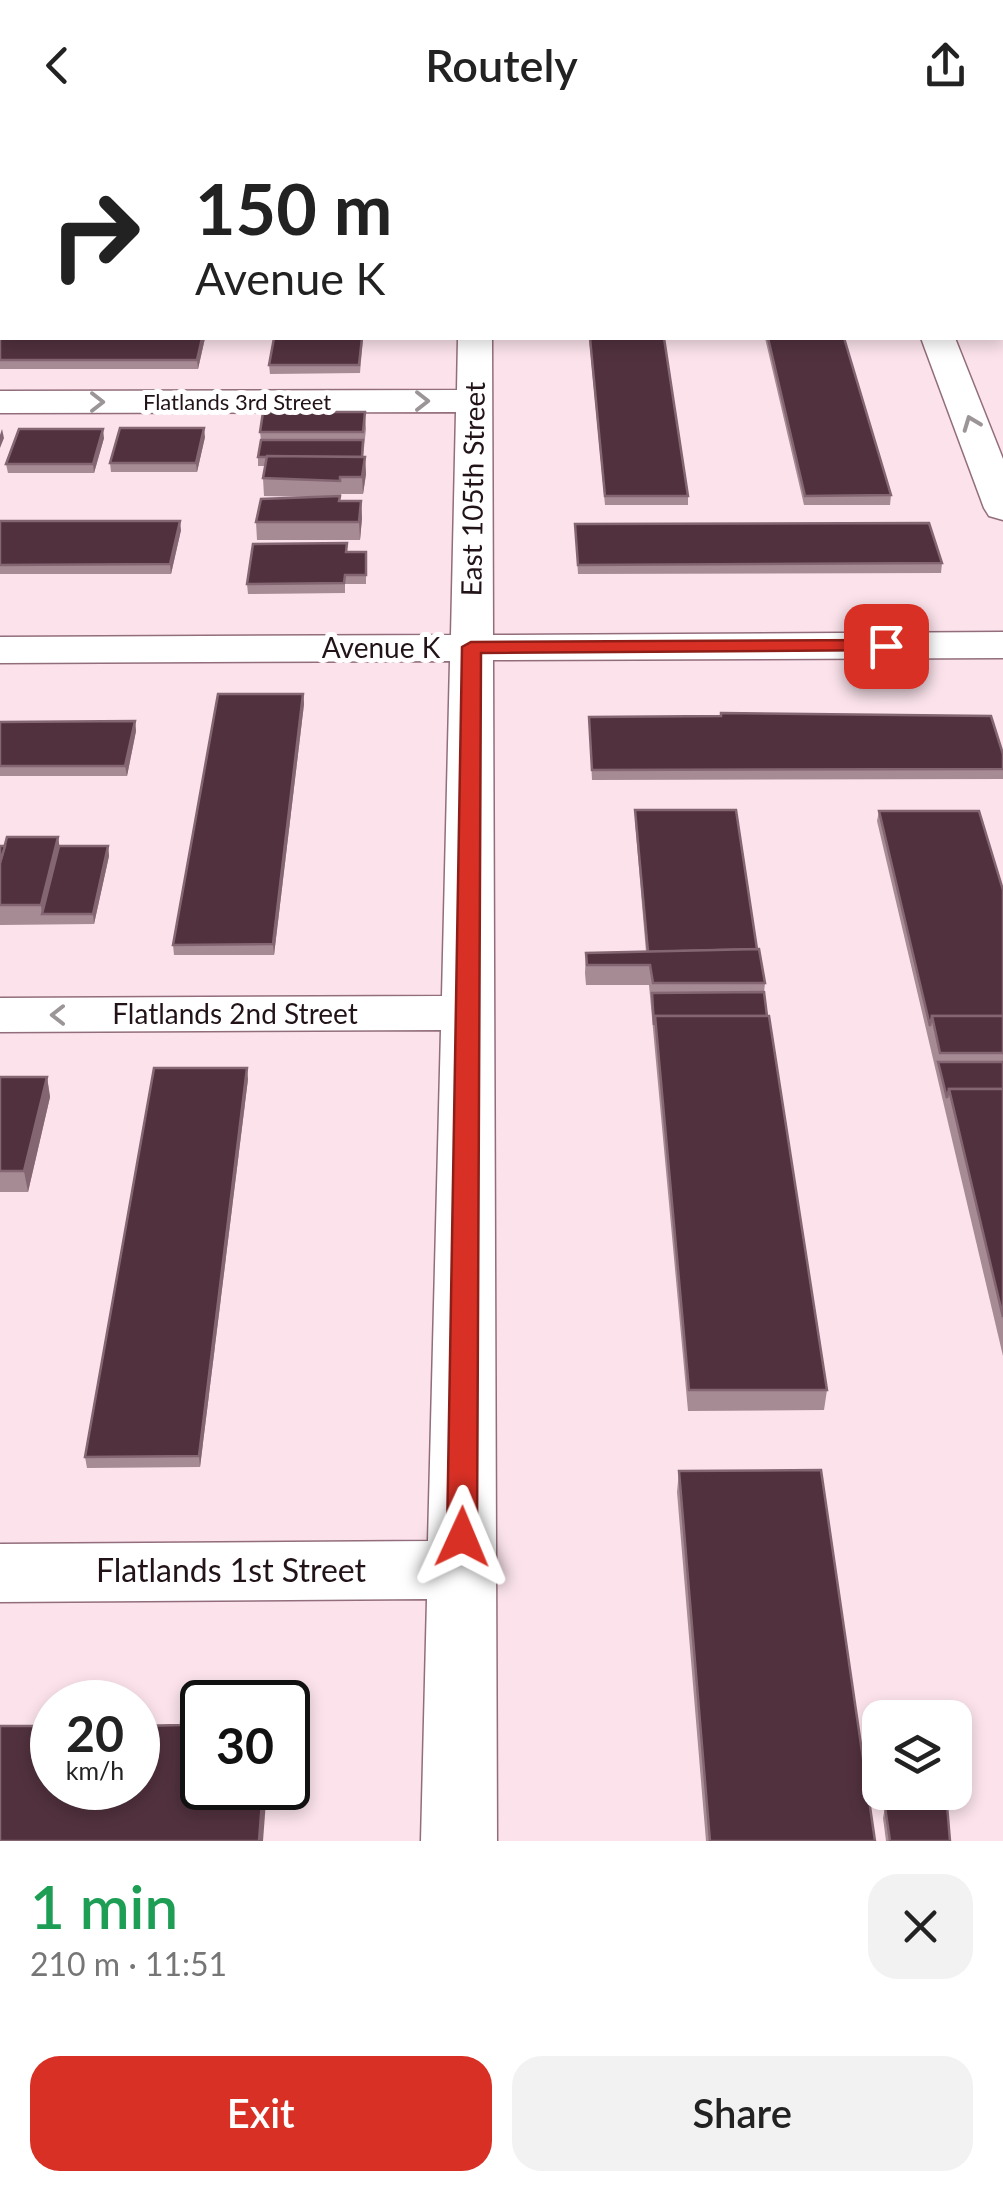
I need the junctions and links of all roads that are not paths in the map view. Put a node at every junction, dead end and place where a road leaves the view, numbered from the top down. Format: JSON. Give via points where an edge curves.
{"nodes":[{"id":1,"x":475,"y":340,"type":"edge"},
{"id":2,"x":939,"y":340,"type":"edge"},
{"id":3,"x":474,"y":401,"type":"junction"},
{"id":4,"x":0,"y":402,"type":"edge"},
{"id":5,"x":1003,"y":508,"type":"edge"},
{"id":6,"x":1003,"y":645,"type":"edge"},
{"id":7,"x":471,"y":647,"type":"junction"},
{"id":8,"x":0,"y":650,"type":"edge"},
{"id":9,"x":470,"y":1013,"type":"junction"},
{"id":10,"x":0,"y":1015,"type":"edge"},
{"id":11,"x":461,"y":1570,"type":"junction"},
{"id":12,"x":0,"y":1572,"type":"edge"},
{"id":13,"x":459,"y":1841,"type":"edge"}],
"edges":[{"from":1,"to":3,"type":"street","name":"East 105th Street"},
{"from":5,"to":2,"type":"street","one_way":true},
{"from":4,"to":3,"type":"street","name":"Flatlands 3rd Street","one_way":true},
{"from":3,"to":7,"type":"street","name":"East 105th Street"},
{"from":6,"to":7,"type":"street","name":"Avenue K"},
{"from":7,"to":8,"type":"street","name":"Avenue K"},
{"from":7,"to":9,"type":"street","name":"East 105th Street"},
{"from":9,"to":10,"type":"street","name":"Flatlands 2nd Street","one_way":true},
{"from":9,"to":11,"type":"street","name":"East 105th Street"},
{"from":11,"to":12,"type":"street","name":"Flatlands 1st Street"},
{"from":11,"to":13,"type":"street","name":"East 105th Street"}]}
